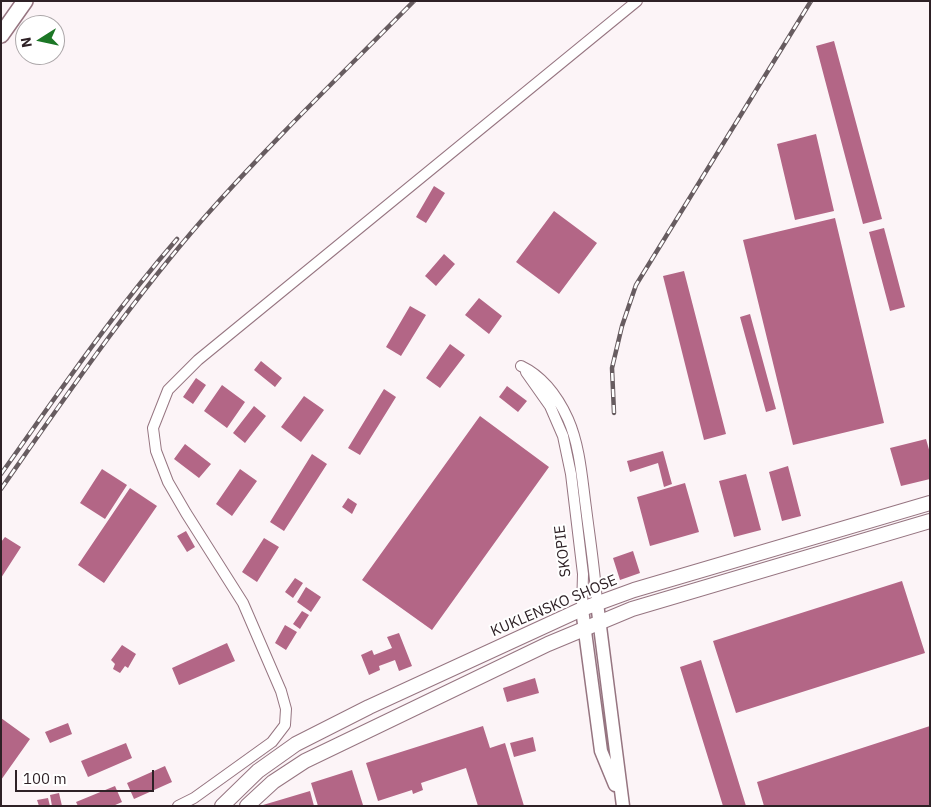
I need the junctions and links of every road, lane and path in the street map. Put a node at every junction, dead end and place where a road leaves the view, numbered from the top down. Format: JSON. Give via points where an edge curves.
{"nodes":[{"id":1,"x":25,"y":1,"type":"edge"},
{"id":2,"x":637,"y":1,"type":"edge"},
{"id":3,"x":1,"y":35,"type":"edge"},
{"id":4,"x":583,"y":487,"type":"junction"},
{"id":5,"x":572,"y":488,"type":"junction"},
{"id":6,"x":930,"y":502,"type":"edge"},
{"id":7,"x":930,"y":522,"type":"edge"},
{"id":8,"x":597,"y":603,"type":"junction"},
{"id":9,"x":582,"y":609,"type":"junction"},
{"id":10,"x":600,"y":622,"type":"junction"},
{"id":11,"x":584,"y":628,"type":"junction"},
{"id":12,"x":622,"y":803,"type":"edge"},
{"id":13,"x":178,"y":806,"type":"edge"},
{"id":14,"x":222,"y":806,"type":"edge"},
{"id":15,"x":247,"y":806,"type":"edge"}],
"edges":[{"from":1,"to":3,"type":"main road"},
{"from":2,"to":13,"type":"street","via":[[198,360],[168,390],[153,428],[156,451],[168,482],[243,603],[286,709],[285,725],[272,742]]},
{"from":4,"to":5,"type":"street"},
{"from":4,"to":5,"type":"street","name":"SKOPIE","via":[[568,418],[545,384],[521,366],[558,421]]},
{"from":4,"to":8,"type":"street"},
{"from":5,"to":9,"type":"street","name":"SKOPIE","via":[[583,574]]},
{"from":6,"to":8,"type":"main road","name":"KUKLENSKO SHOSE"},
{"from":7,"to":10,"type":"main road","via":[[632,609]]},
{"from":8,"to":9,"type":"main road","name":"KUKLENSKO SHOSE"},
{"from":8,"to":10,"type":"street","name":"SKOPIE"},
{"from":9,"to":11,"type":"street","name":"SKOPIE"},
{"from":9,"to":14,"type":"main road","name":"KUKLENSKO SHOSE","via":[[369,706],[296,744],[258,771]]},
{"from":10,"to":11,"type":"main road"},
{"from":10,"to":12,"type":"street","name":"SKOPIE"},
{"from":11,"to":12,"type":"street","name":"SKOPIE","via":[[601,751]]},
{"from":11,"to":15,"type":"main road","via":[[305,761],[273,782]]}]}
